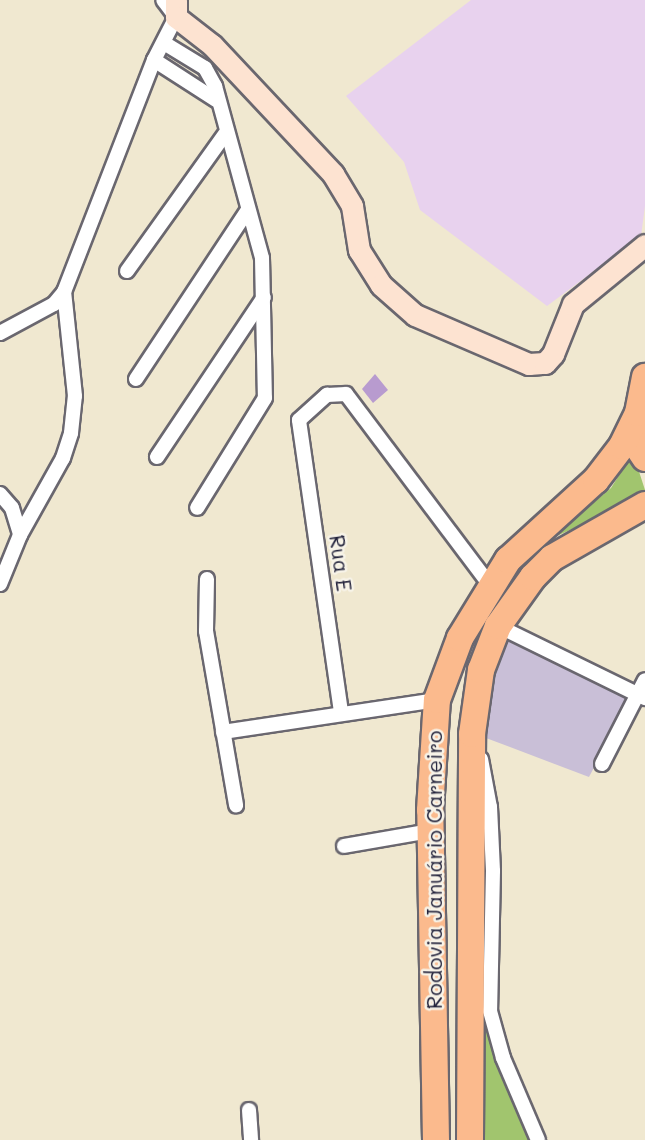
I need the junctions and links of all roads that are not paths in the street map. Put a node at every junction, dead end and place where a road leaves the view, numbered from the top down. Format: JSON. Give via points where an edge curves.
{"nodes":[{"id":1,"x":172,"y":6,"type":"edge"},
{"id":2,"x":164,"y":43,"type":"junction"},
{"id":3,"x":154,"y":60,"type":"junction"},
{"id":4,"x":216,"y":100,"type":"junction"},
{"id":5,"x":225,"y":134,"type":"junction"},
{"id":6,"x":248,"y":210,"type":"junction"},
{"id":7,"x":645,"y":245,"type":"edge"},
{"id":8,"x":127,"y":271,"type":"dead end"},
{"id":9,"x":64,"y":292,"type":"junction"},
{"id":10,"x":264,"y":297,"type":"junction"},
{"id":11,"x":0,"y":333,"type":"edge"},
{"id":12,"x":645,"y":377,"type":"edge"},
{"id":13,"x":136,"y":379,"type":"dead end"},
{"id":14,"x":638,"y":413,"type":"junction"},
{"id":15,"x":157,"y":457,"type":"dead end"},
{"id":16,"x":645,"y":458,"type":"edge"},
{"id":17,"x":0,"y":494,"type":"edge"},
{"id":18,"x":645,"y":505,"type":"edge"},
{"id":19,"x":197,"y":508,"type":"dead end"},
{"id":20,"x":20,"y":535,"type":"junction"},
{"id":21,"x":207,"y":579,"type":"dead end"},
{"id":22,"x":0,"y":584,"type":"edge"},
{"id":23,"x":490,"y":585,"type":"junction"},
{"id":24,"x":498,"y":626,"type":"junction"},
{"id":25,"x":645,"y":680,"type":"edge"},
{"id":26,"x":642,"y":696,"type":"edge"},
{"id":27,"x":437,"y":700,"type":"junction"},
{"id":28,"x":341,"y":712,"type":"junction"},
{"id":29,"x":223,"y":732,"type":"junction"},
{"id":30,"x":471,"y":734,"type":"junction"},
{"id":31,"x":602,"y":764,"type":"dead end"},
{"id":32,"x":236,"y":805,"type":"dead end"},
{"id":33,"x":430,"y":831,"type":"junction"},
{"id":34,"x":344,"y":846,"type":"dead end"},
{"id":35,"x":249,"y":1110,"type":"dead end"},
{"id":36,"x":251,"y":1140,"type":"edge"},
{"id":37,"x":436,"y":1140,"type":"edge"},
{"id":38,"x":470,"y":1140,"type":"edge"},
{"id":39,"x":538,"y":1140,"type":"edge"}],
"edges":[{"from":1,"to":2,"type":"street"},
{"from":1,"to":7,"type":"street","via":[[333,174],[352,206],[359,250],[380,285],[415,316],[529,364],[545,363],[573,304]]},
{"from":2,"to":3,"type":"street"},
{"from":2,"to":4,"type":"street","via":[[205,68],[215,86]]},
{"from":3,"to":4,"type":"street"},
{"from":3,"to":9,"type":"street"},
{"from":4,"to":5,"type":"street"},
{"from":5,"to":6,"type":"street"},
{"from":5,"to":8,"type":"street"},
{"from":6,"to":10,"type":"street","via":[[262,258]]},
{"from":6,"to":13,"type":"street"},
{"from":9,"to":11,"type":"street","via":[[54,303]]},
{"from":9,"to":20,"type":"street","via":[[75,396],[71,433],[63,458]]},
{"from":10,"to":15,"type":"street"},
{"from":10,"to":19,"type":"street","via":[[265,398]]},
{"from":12,"to":14,"type":"highway","name":"Rodovia Januário Carneiro"},
{"from":14,"to":16,"type":"highway","via":[[635,443]]},
{"from":14,"to":23,"type":"highway","name":"Rodovia Januário Carneiro","via":[[622,446],[596,480],[526,542]]},
{"from":17,"to":20,"type":"street","via":[[12,508]]},
{"from":18,"to":24,"type":"highway","name":"Rodovia Januário Carneiro","via":[[552,558]]},
{"from":20,"to":22,"type":"street"},
{"from":21,"to":29,"type":"street","via":[[206,631]]},
{"from":23,"to":27,"type":"highway","name":"Rodovia Januário Carneiro","via":[[460,638]]},
{"from":23,"to":28,"type":"street","name":"Rua E","via":[[346,394],[327,395],[299,420]]},
{"from":24,"to":26,"type":"street"},
{"from":24,"to":30,"type":"highway","name":"Rodovia Januário Carneiro","via":[[481,670]]},
{"from":25,"to":26,"type":"street"},
{"from":26,"to":31,"type":"street"},
{"from":27,"to":28,"type":"street"},
{"from":27,"to":33,"type":"highway","name":"Rodovia Januário Carneiro","via":[[430,756]]},
{"from":28,"to":29,"type":"street"},
{"from":29,"to":32,"type":"street"},
{"from":30,"to":38,"type":"highway","name":"Rodovia Januário Carneiro"},
{"from":30,"to":39,"type":"street","via":[[483,769],[492,829],[490,1011],[503,1058]]},
{"from":33,"to":34,"type":"street"},
{"from":33,"to":37,"type":"highway","name":"Rodovia Januário Carneiro"},
{"from":35,"to":36,"type":"street"}]}
